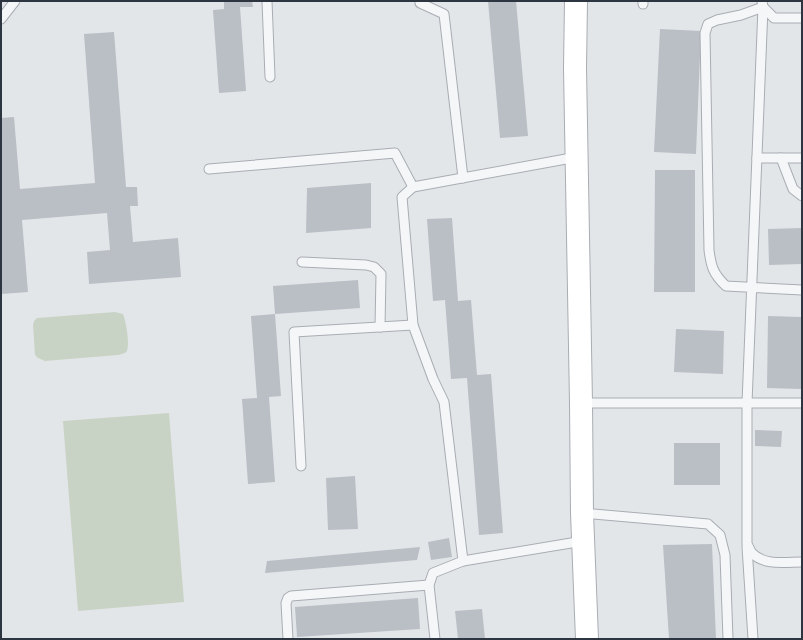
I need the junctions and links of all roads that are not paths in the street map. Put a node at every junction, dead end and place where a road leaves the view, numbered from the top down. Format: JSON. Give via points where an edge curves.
{"nodes":[{"id":1,"x":15,"y":1,"type":"edge"},
{"id":2,"x":267,"y":1,"type":"edge"},
{"id":3,"x":420,"y":1,"type":"edge"},
{"id":4,"x":576,"y":1,"type":"edge"},
{"id":5,"x":762,"y":4,"type":"edge"},
{"id":6,"x":802,"y":18,"type":"edge"},
{"id":7,"x":1,"y":19,"type":"edge"},
{"id":8,"x":270,"y":77,"type":"dead end"},
{"id":9,"x":577,"y":157,"type":"junction"},
{"id":10,"x":756,"y":158,"type":"junction"},
{"id":11,"x":781,"y":158,"type":"junction"},
{"id":12,"x":802,"y":158,"type":"edge"},
{"id":13,"x":209,"y":169,"type":"dead end"},
{"id":14,"x":464,"y":178,"type":"junction"},
{"id":15,"x":413,"y":187,"type":"junction"},
{"id":16,"x":802,"y":196,"type":"edge"},
{"id":17,"x":302,"y":262,"type":"dead end"},
{"id":18,"x":751,"y":287,"type":"junction"},
{"id":19,"x":802,"y":290,"type":"edge"},
{"id":20,"x":413,"y":325,"type":"junction"},
{"id":21,"x":380,"y":326,"type":"junction"},
{"id":22,"x":582,"y":403,"type":"junction"},
{"id":23,"x":747,"y":404,"type":"junction"},
{"id":24,"x":802,"y":404,"type":"edge"},
{"id":25,"x":301,"y":466,"type":"dead end"},
{"id":26,"x":582,"y":513,"type":"junction"},
{"id":27,"x":583,"y":541,"type":"junction"},
{"id":28,"x":747,"y":544,"type":"junction"},
{"id":29,"x":463,"y":561,"type":"junction"},
{"id":30,"x":802,"y":562,"type":"edge"},
{"id":31,"x":429,"y":585,"type":"junction"},
{"id":32,"x":288,"y":639,"type":"edge"},
{"id":33,"x":435,"y":639,"type":"edge"},
{"id":34,"x":587,"y":639,"type":"edge"},
{"id":35,"x":728,"y":639,"type":"edge"},
{"id":36,"x":753,"y":639,"type":"edge"}],
"edges":[{"from":1,"to":7,"type":"lane"},
{"from":2,"to":8,"type":"lane"},
{"from":3,"to":14,"type":"lane","via":[[444,14]]},
{"from":4,"to":9,"type":"street"},
{"from":5,"to":6,"type":"lane","via":[[774,18]]},
{"from":5,"to":10,"type":"lane"},
{"from":5,"to":18,"type":"lane","via":[[741,15],[708,24],[705,34],[711,266],[717,278],[726,286]]},
{"from":9,"to":14,"type":"lane"},
{"from":9,"to":22,"type":"street"},
{"from":10,"to":11,"type":"lane"},
{"from":10,"to":18,"type":"lane"},
{"from":11,"to":12,"type":"lane"},
{"from":11,"to":16,"type":"lane","via":[[793,189]]},
{"from":13,"to":15,"type":"lane","via":[[395,153]]},
{"from":14,"to":15,"type":"lane"},
{"from":15,"to":20,"type":"lane","via":[[402,196]]},
{"from":17,"to":21,"type":"lane","via":[[374,267],[381,274]]},
{"from":18,"to":19,"type":"lane"},
{"from":18,"to":23,"type":"lane"},
{"from":20,"to":21,"type":"lane"},
{"from":20,"to":29,"type":"lane","via":[[444,402]]},
{"from":21,"to":25,"type":"lane","via":[[294,332]]},
{"from":22,"to":23,"type":"lane"},
{"from":22,"to":26,"type":"street"},
{"from":23,"to":24,"type":"lane"},
{"from":23,"to":28,"type":"lane"},
{"from":26,"to":27,"type":"street"},
{"from":26,"to":35,"type":"lane","via":[[708,524],[720,535],[725,555]]},
{"from":27,"to":29,"type":"lane"},
{"from":27,"to":34,"type":"street"},
{"from":28,"to":30,"type":"lane","via":[[752,554],[764,561]]},
{"from":28,"to":36,"type":"lane"},
{"from":29,"to":31,"type":"lane","via":[[433,573]]},
{"from":31,"to":32,"type":"lane","via":[[292,596],[286,603]]},
{"from":31,"to":33,"type":"lane"}]}
